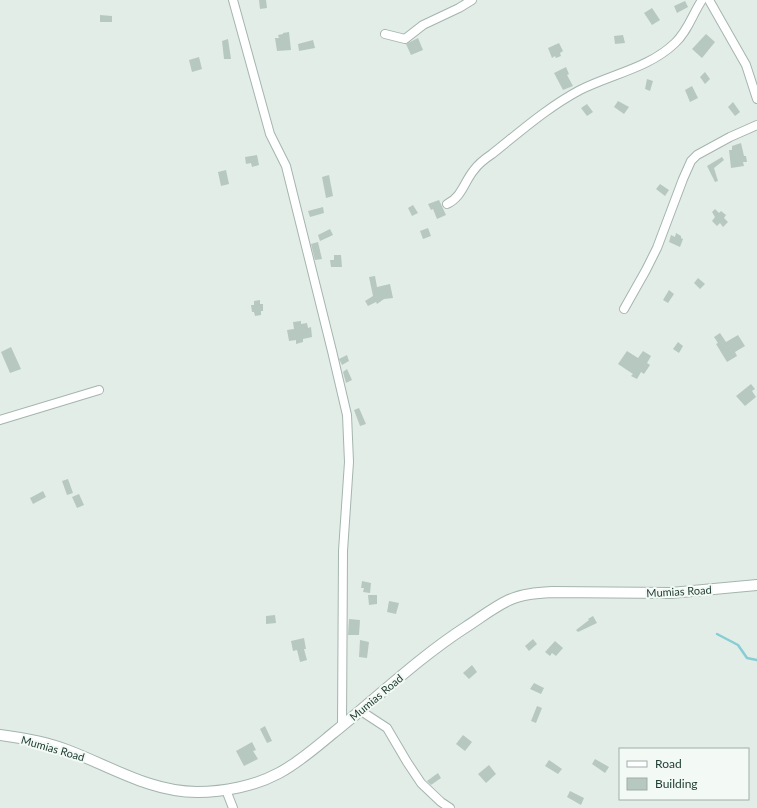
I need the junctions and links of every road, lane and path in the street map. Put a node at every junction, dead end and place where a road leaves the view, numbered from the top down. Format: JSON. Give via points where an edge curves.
{"nodes":[{"id":1,"x":233,"y":0,"type":"edge"},
{"id":2,"x":472,"y":0,"type":"edge"},
{"id":3,"x":702,"y":0,"type":"edge"},
{"id":4,"x":709,"y":0,"type":"edge"},
{"id":5,"x":386,"y":34,"type":"dead end"},
{"id":6,"x":749,"y":71,"type":"junction"},
{"id":7,"x":757,"y":75,"type":"edge"},
{"id":8,"x":757,"y":99,"type":"edge"},
{"id":9,"x":757,"y":125,"type":"edge"},
{"id":10,"x":447,"y":204,"type":"dead end"},
{"id":11,"x":624,"y":309,"type":"dead end"},
{"id":12,"x":99,"y":390,"type":"dead end"},
{"id":13,"x":0,"y":420,"type":"edge"},
{"id":14,"x":757,"y":585,"type":"edge"},
{"id":15,"x":361,"y":711,"type":"junction"},
{"id":16,"x":342,"y":726,"type":"junction"},
{"id":17,"x":0,"y":735,"type":"edge"},
{"id":18,"x":226,"y":790,"type":"junction"},
{"id":19,"x":233,"y":808,"type":"edge"},
{"id":20,"x":450,"y":808,"type":"edge"}],
"edges":[{"from":1,"to":16,"type":"street","via":[[270,134],[286,166],[347,415],[349,462],[342,551]]},
{"from":2,"to":5,"type":"street","via":[[423,25],[405,39]]},
{"from":3,"to":10,"type":"street","via":[[685,33],[669,49],[635,68],[579,91],[542,114],[481,162],[458,197]]},
{"from":4,"to":6,"type":"street"},
{"from":6,"to":7,"type":"street"},
{"from":6,"to":8,"type":"street"},
{"from":9,"to":11,"type":"street","via":[[730,137],[691,161],[657,248]]},
{"from":12,"to":13,"type":"street"},
{"from":14,"to":15,"type":"street","name":"Mumias Road","via":[[670,593],[552,592],[521,596],[496,607],[445,641]]},
{"from":15,"to":16,"type":"street","name":"Mumias Road"},
{"from":15,"to":20,"type":"street","via":[[387,728],[421,783]]},
{"from":16,"to":18,"type":"street","name":"Mumias Road","via":[[278,774]]},
{"from":17,"to":18,"type":"street","name":"Mumias Road","via":[[66,749],[158,787],[196,792]]},
{"from":18,"to":19,"type":"street"}]}
